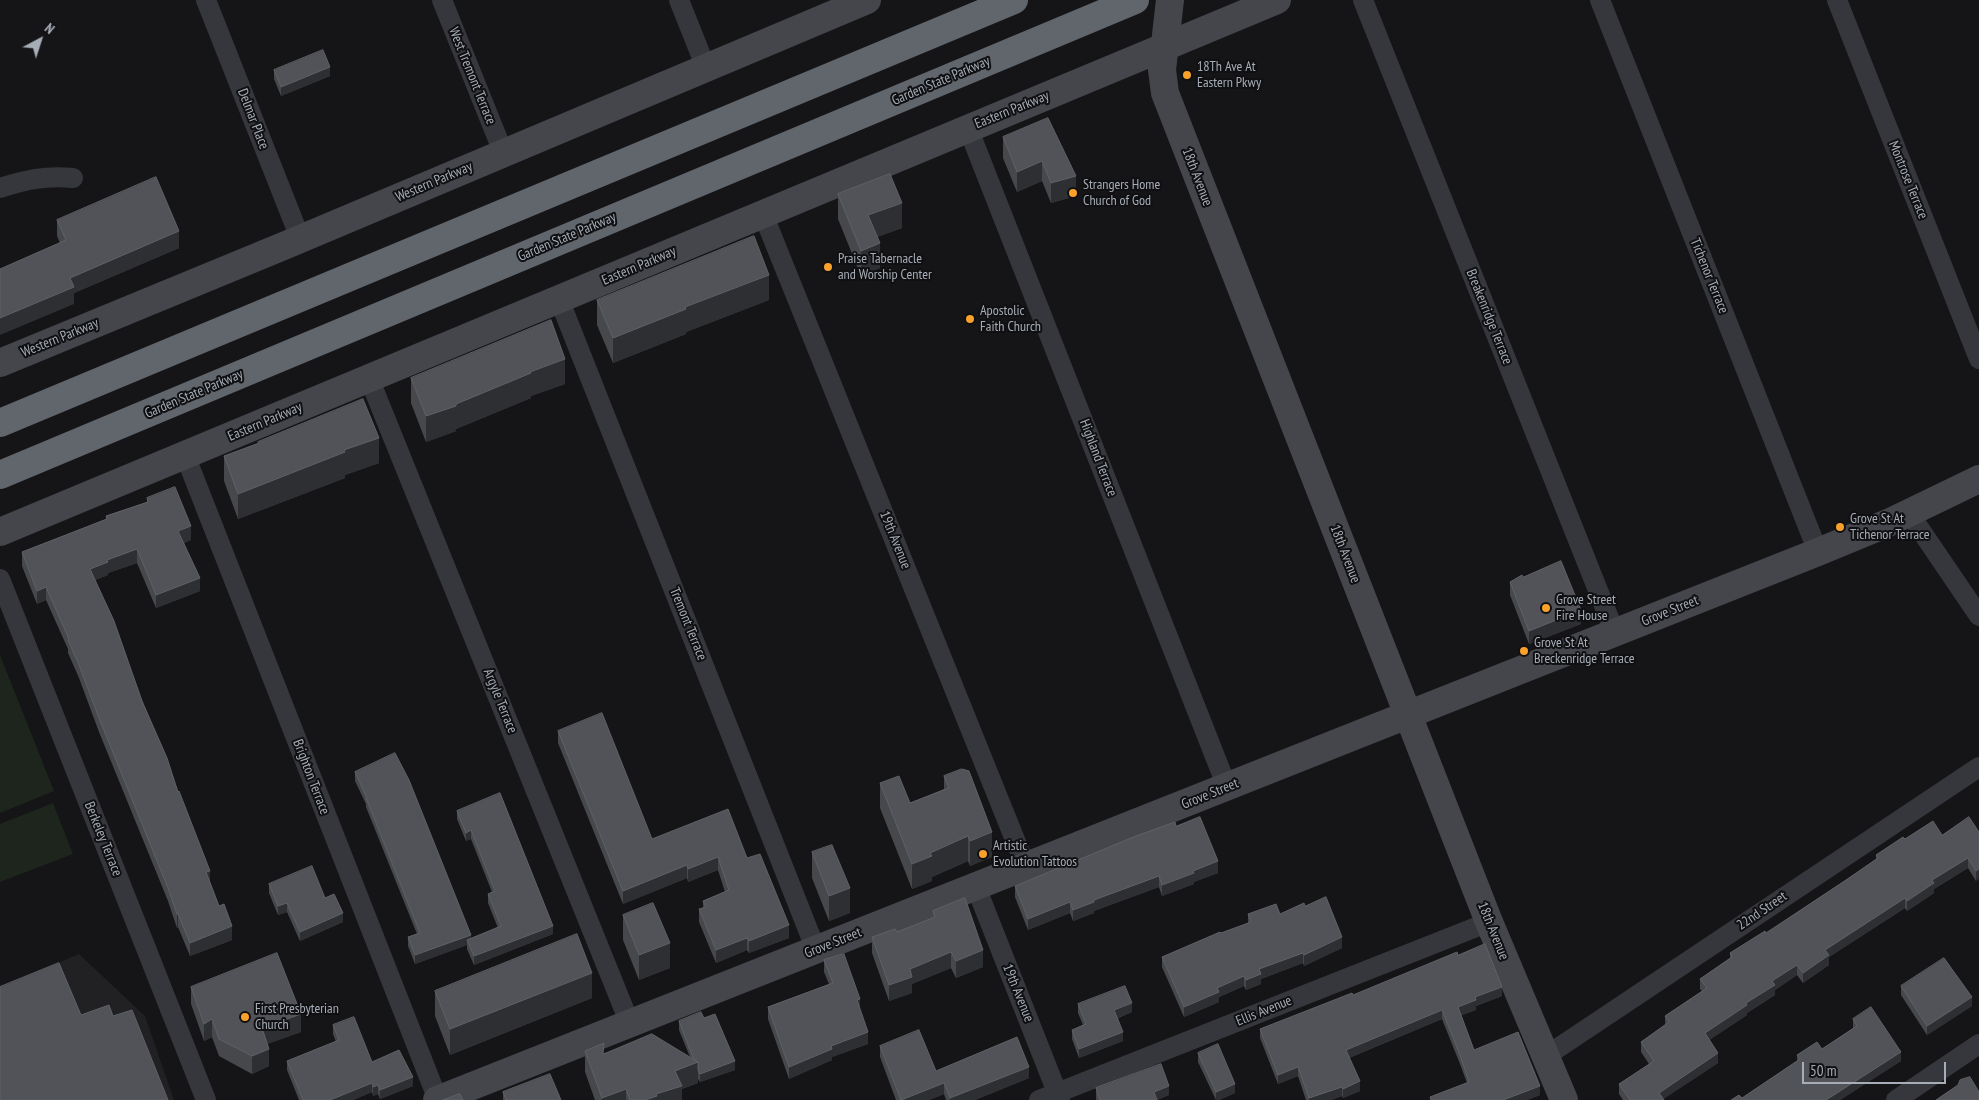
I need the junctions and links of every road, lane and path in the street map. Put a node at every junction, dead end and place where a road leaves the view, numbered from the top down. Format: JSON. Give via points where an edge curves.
{"nodes":[{"id":1,"x":206,"y":0,"type":"edge"},
{"id":2,"x":442,"y":0,"type":"edge"},
{"id":3,"x":679,"y":0,"type":"edge"},
{"id":4,"x":867,"y":0,"type":"edge"},
{"id":5,"x":1014,"y":0,"type":"edge"},
{"id":6,"x":1135,"y":0,"type":"edge"},
{"id":7,"x":1277,"y":0,"type":"edge"},
{"id":8,"x":1363,"y":0,"type":"edge"},
{"id":9,"x":1600,"y":0,"type":"edge"},
{"id":10,"x":1837,"y":0,"type":"edge"},
{"id":11,"x":1167,"y":24,"type":"edge"},
{"id":12,"x":706,"y":68,"type":"junction"},
{"id":13,"x":968,"y":128,"type":"junction"},
{"id":14,"x":503,"y":152,"type":"junction"},
{"id":15,"x":73,"y":178,"type":"dead end"},
{"id":16,"x":0,"y":188,"type":"edge"},
{"id":17,"x":763,"y":214,"type":"junction"},
{"id":18,"x":300,"y":238,"type":"junction"},
{"id":19,"x":559,"y":299,"type":"junction"},
{"id":20,"x":1979,"y":359,"type":"edge"},
{"id":21,"x":0,"y":362,"type":"edge"},
{"id":22,"x":369,"y":378,"type":"junction"},
{"id":23,"x":2,"y":423,"type":"edge"},
{"id":24,"x":124,"y":424,"type":"junction"},
{"id":25,"x":185,"y":455,"type":"junction"},
{"id":26,"x":0,"y":475,"type":"edge"},
{"id":27,"x":1979,"y":479,"type":"edge"},
{"id":28,"x":0,"y":486,"type":"edge"},
{"id":29,"x":1909,"y":513,"type":"junction"},
{"id":30,"x":0,"y":532,"type":"edge"},
{"id":31,"x":1818,"y":552,"type":"junction"},
{"id":32,"x":0,"y":579,"type":"edge"},
{"id":33,"x":1979,"y":616,"type":"edge"},
{"id":34,"x":1615,"y":633,"type":"junction"},
{"id":35,"x":1408,"y":715,"type":"junction"},
{"id":36,"x":1979,"y":767,"type":"edge"},
{"id":37,"x":1227,"y":787,"type":"junction"},
{"id":38,"x":1026,"y":867,"type":"junction"},
{"id":39,"x":976,"y":887,"type":"junction"},
{"id":40,"x":1489,"y":922,"type":"junction"},
{"id":41,"x":816,"y":950,"type":"junction"},
{"id":42,"x":630,"y":1024,"type":"junction"},
{"id":43,"x":1979,"y":1044,"type":"edge"},
{"id":44,"x":1546,"y":1056,"type":"junction"},
{"id":45,"x":1052,"y":1098,"type":"edge"},
{"id":46,"x":206,"y":1100,"type":"edge"},
{"id":47,"x":438,"y":1100,"type":"edge"},
{"id":48,"x":1564,"y":1100,"type":"edge"},
{"id":49,"x":1896,"y":1100,"type":"edge"}],
"edges":[{"from":1,"to":18,"type":"street","name":"Delmar Place"},
{"from":2,"to":14,"type":"street","name":"West Tremont Terrace"},
{"from":3,"to":12,"type":"street"},
{"from":4,"to":12,"type":"main road","name":"Western Parkway"},
{"from":5,"to":23,"type":"highway"},
{"from":6,"to":24,"type":"highway","name":"Garden State Parkway"},
{"from":7,"to":11,"type":"main road","name":"Eastern Parkway"},
{"from":8,"to":34,"type":"street","name":"Breakenridge Terrace"},
{"from":9,"to":31,"type":"street","name":"Tichenor Terrace"},
{"from":10,"to":20,"type":"street","name":"Montrose Terrace"},
{"from":11,"to":13,"type":"main road","name":"Eastern Parkway"},
{"from":11,"to":35,"type":"main road","name":"18th Avenue","via":[[1162,78],[1165,93]]},
{"from":12,"to":14,"type":"main road","name":"Western Parkway"},
{"from":13,"to":17,"type":"main road","name":"Eastern Parkway"},
{"from":13,"to":37,"type":"street","name":"Highland Terrace"},
{"from":14,"to":18,"type":"main road","name":"Western Parkway"},
{"from":15,"to":16,"type":"street","via":[[39,177]]},
{"from":17,"to":19,"type":"main road","name":"Eastern Parkway"},
{"from":17,"to":38,"type":"street","name":"19th Avenue"},
{"from":18,"to":21,"type":"main road","name":"Western Parkway"},
{"from":19,"to":22,"type":"main road","name":"Eastern Parkway"},
{"from":19,"to":41,"type":"street","name":"Tremont Terrace"},
{"from":22,"to":25,"type":"main road","name":"Eastern Parkway"},
{"from":22,"to":42,"type":"street","name":"Argyle Terrace"},
{"from":24,"to":26,"type":"highway","name":"Garden State Parkway"},
{"from":24,"to":28,"type":"highway"},
{"from":25,"to":30,"type":"main road","name":"Eastern Parkway"},
{"from":25,"to":47,"type":"street","name":"Brighton Terrace"},
{"from":27,"to":29,"type":"main road","name":"Grove Street"},
{"from":29,"to":31,"type":"main road","name":"Grove Street"},
{"from":29,"to":33,"type":"street"},
{"from":31,"to":34,"type":"main road","name":"Grove Street"},
{"from":32,"to":46,"type":"street","name":"Berkeley Terrace"},
{"from":34,"to":35,"type":"main road","name":"Grove Street"},
{"from":35,"to":37,"type":"main road","name":"Grove Street"},
{"from":35,"to":40,"type":"main road","name":"18th Avenue"},
{"from":36,"to":44,"type":"street","name":"22nd Street"},
{"from":37,"to":38,"type":"main road","name":"Grove Street"},
{"from":38,"to":39,"type":"main road","name":"Grove Street"},
{"from":39,"to":41,"type":"main road","name":"Grove Street"},
{"from":39,"to":45,"type":"street","name":"19th Avenue"},
{"from":40,"to":44,"type":"main road","name":"18th Avenue"},
{"from":40,"to":45,"type":"street","name":"Ellis Avenue"},
{"from":41,"to":42,"type":"main road","name":"Grove Street"},
{"from":42,"to":47,"type":"main road","name":"Grove Street"},
{"from":43,"to":49,"type":"street"},
{"from":44,"to":48,"type":"main road","name":"18th Avenue"}]}
